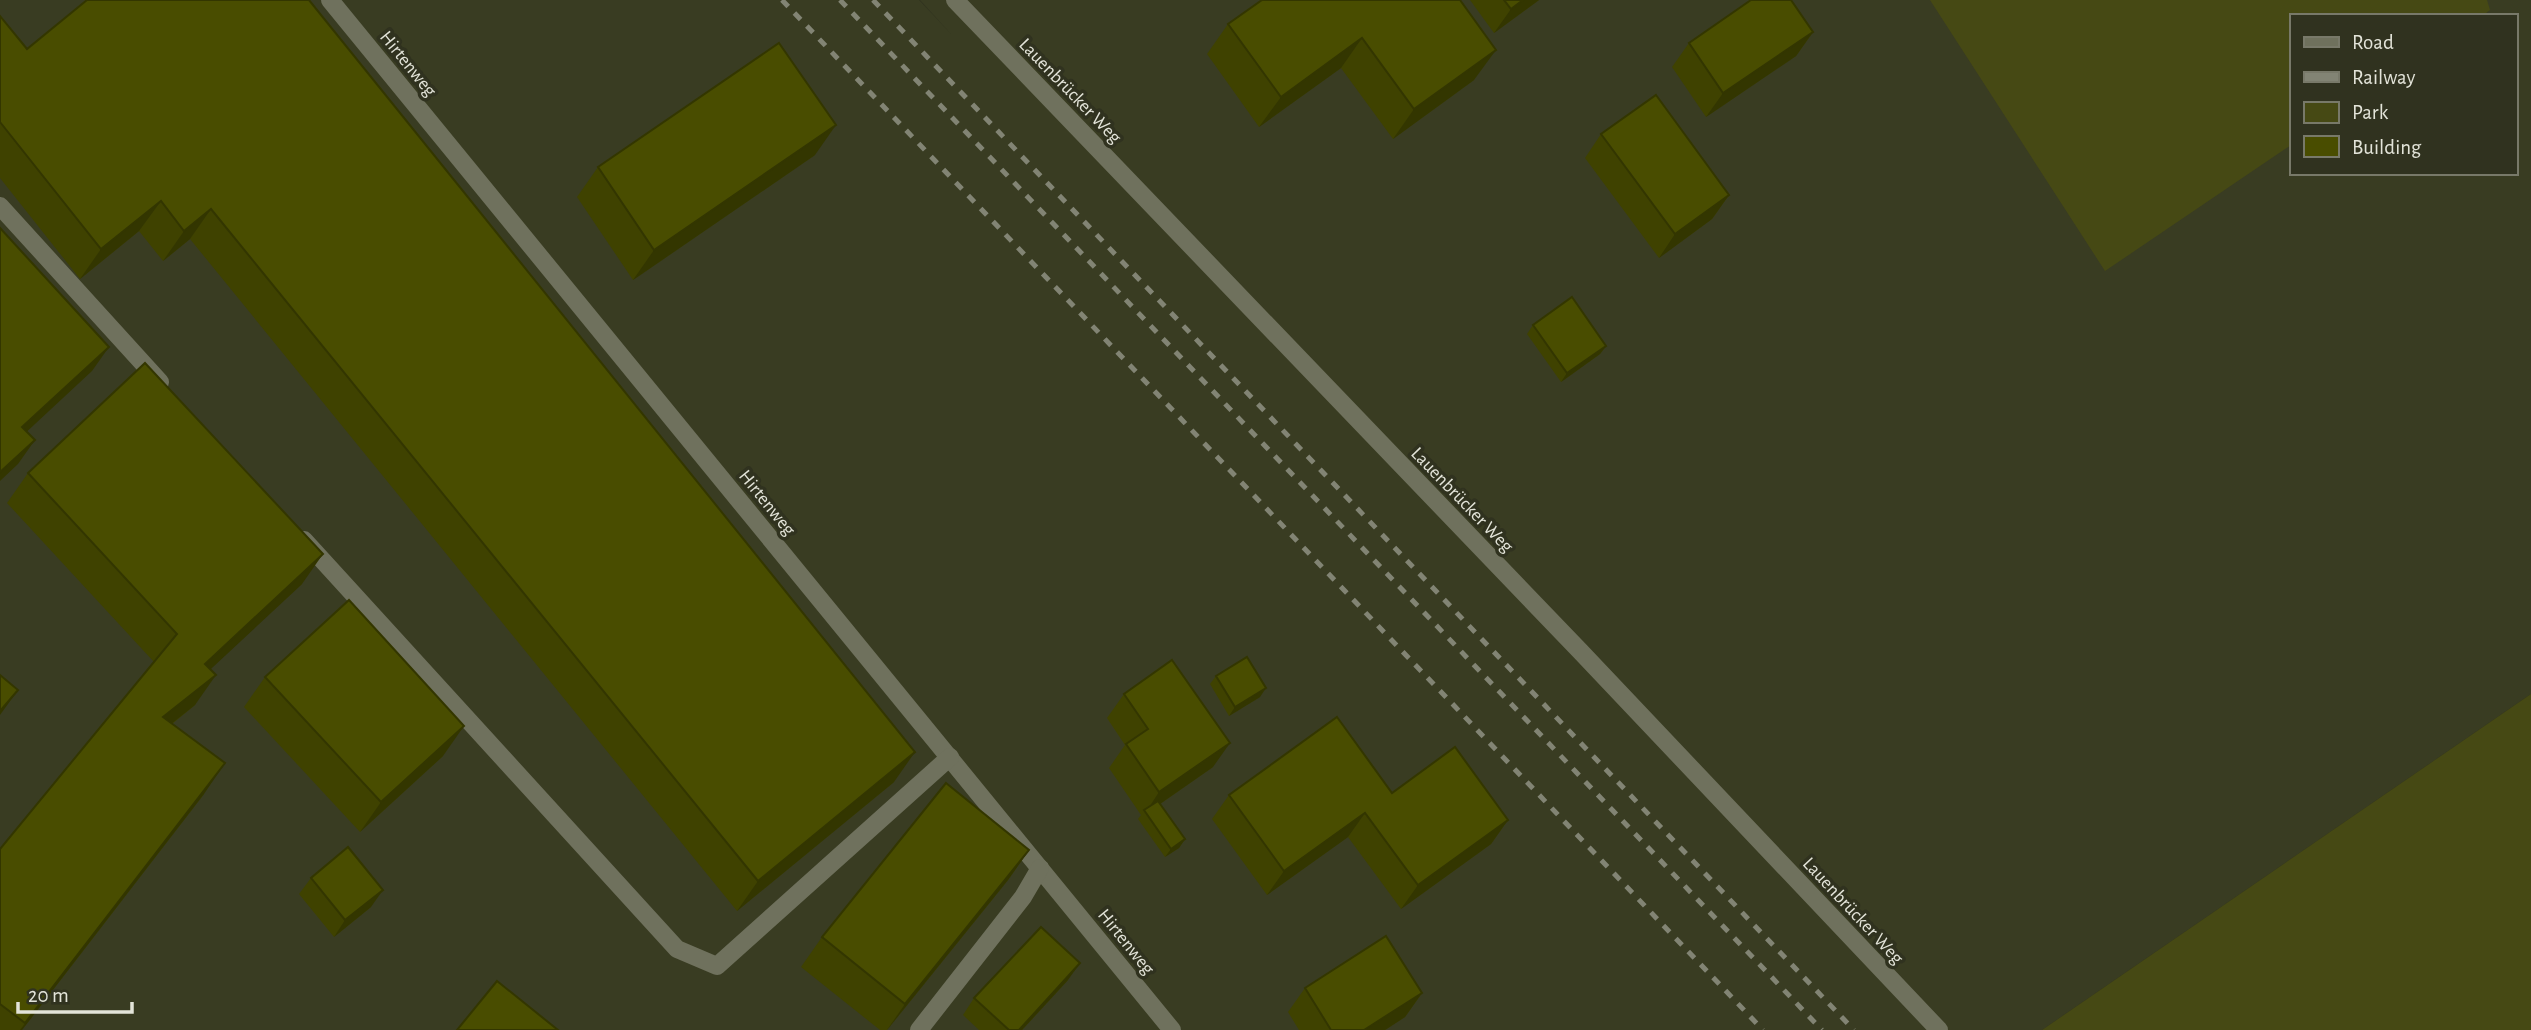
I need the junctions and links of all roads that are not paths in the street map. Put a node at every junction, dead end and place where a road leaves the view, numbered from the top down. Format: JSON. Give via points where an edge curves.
{"nodes":[{"id":1,"x":330,"y":0,"type":"edge"},
{"id":2,"x":955,"y":0,"type":"edge"},
{"id":3,"x":0,"y":205,"type":"edge"},
{"id":4,"x":169,"y":391,"type":"edge"},
{"id":5,"x":291,"y":525,"type":"edge"},
{"id":6,"x":950,"y":757,"type":"junction"},
{"id":7,"x":1040,"y":868,"type":"junction"},
{"id":8,"x":919,"y":1030,"type":"edge"},
{"id":9,"x":1172,"y":1030,"type":"edge"},
{"id":10,"x":1939,"y":1030,"type":"edge"}],
"edges":[{"from":1,"to":6,"type":"street","name":"Hirtenweg"},
{"from":2,"to":10,"type":"street","name":"Lauenbrücker Weg"},
{"from":3,"to":4,"type":"street"},
{"from":5,"to":6,"type":"street","via":[[677,949],[717,966]]},
{"from":6,"to":7,"type":"street","name":"Hirtenweg"},
{"from":7,"to":8,"type":"street","via":[[1023,897]]},
{"from":7,"to":9,"type":"street","name":"Hirtenweg"}]}
